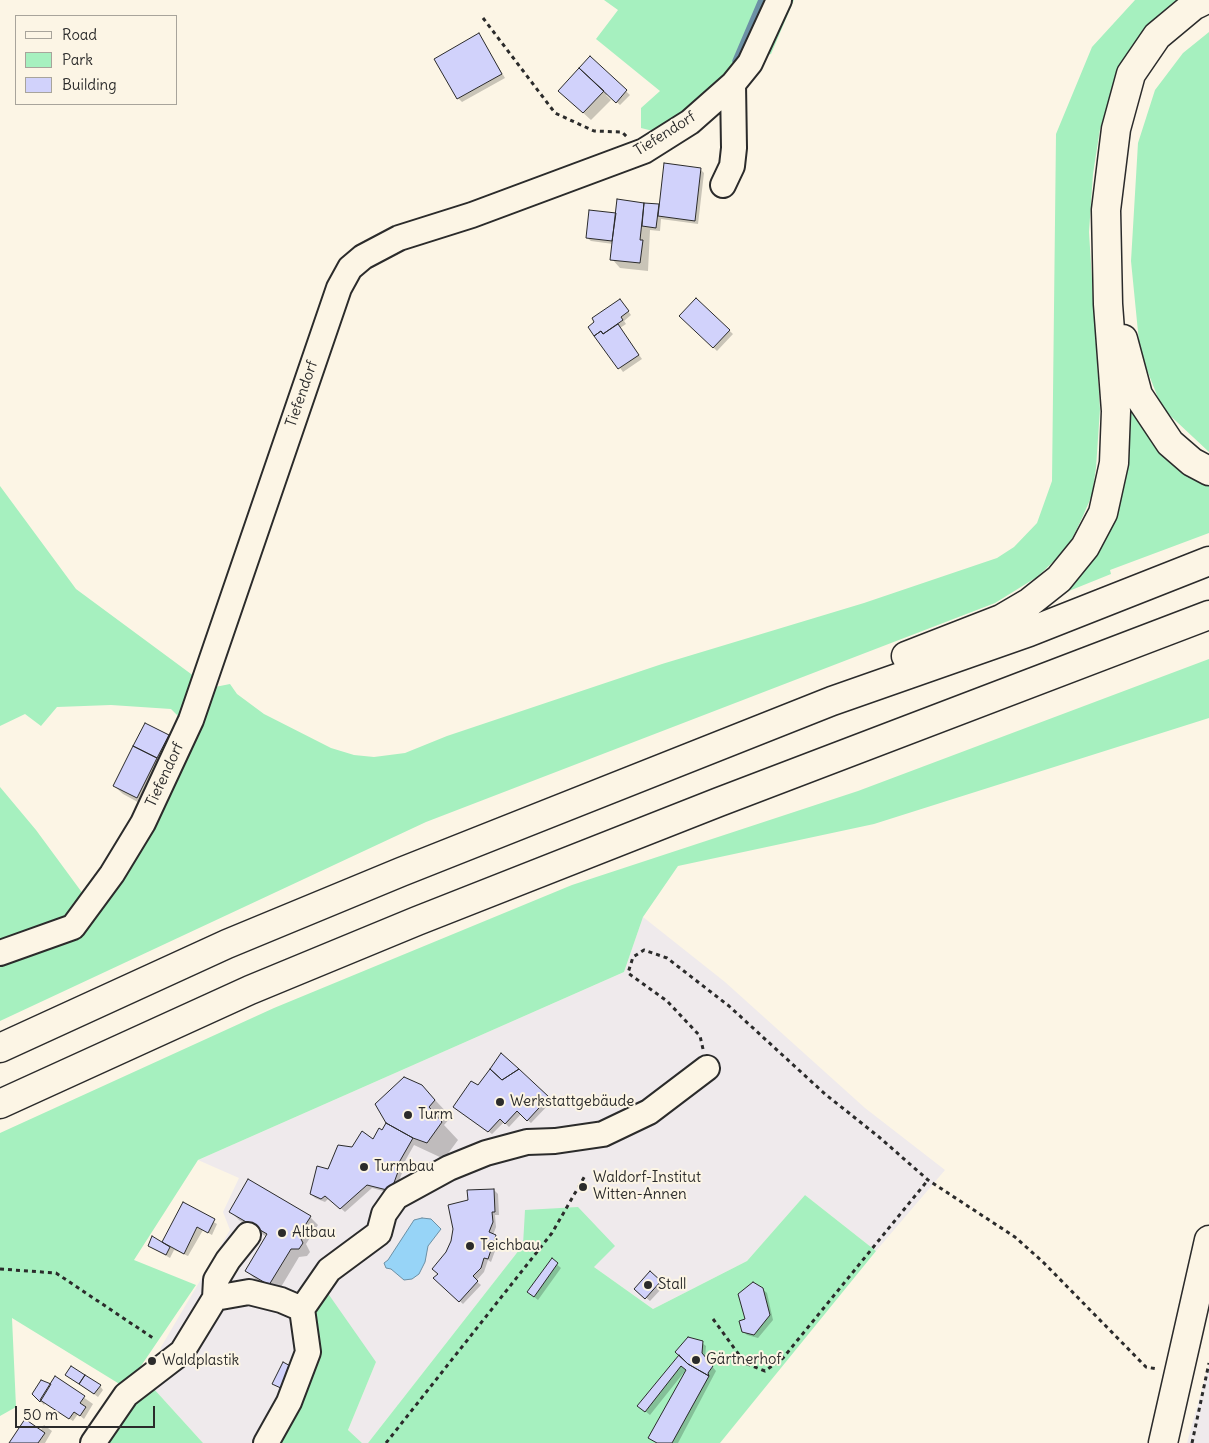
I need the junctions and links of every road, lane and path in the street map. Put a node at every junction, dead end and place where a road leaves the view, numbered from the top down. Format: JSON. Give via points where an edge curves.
{"nodes":[{"id":1,"x":779,"y":0,"type":"edge"},
{"id":2,"x":1205,"y":0,"type":"edge"},
{"id":3,"x":1209,"y":17,"type":"edge"},
{"id":4,"x":483,"y":18,"type":"dead end"},
{"id":5,"x":733,"y":84,"type":"junction"},
{"id":6,"x":644,"y":151,"type":"junction"},
{"id":7,"x":723,"y":185,"type":"dead end"},
{"id":8,"x":1209,"y":471,"type":"edge"},
{"id":9,"x":1209,"y":561,"type":"edge"},
{"id":10,"x":1209,"y":616,"type":"edge"},
{"id":11,"x":832,"y":701,"type":"junction"},
{"id":12,"x":0,"y":953,"type":"edge"},
{"id":13,"x":0,"y":1048,"type":"edge"},
{"id":14,"x":707,"y":1068,"type":"joint"},
{"id":15,"x":0,"y":1104,"type":"edge"},
{"id":16,"x":586,"y":1174,"type":"dead end"},
{"id":17,"x":928,"y":1180,"type":"junction"},
{"id":18,"x":248,"y":1235,"type":"dead end"},
{"id":19,"x":1209,"y":1240,"type":"edge"},
{"id":20,"x":0,"y":1269,"type":"edge"},
{"id":21,"x":215,"y":1298,"type":"junction"},
{"id":22,"x":302,"y":1309,"type":"junction"},
{"id":23,"x":713,"y":1319,"type":"dead end"},
{"id":24,"x":153,"y":1338,"type":"dead end"},
{"id":25,"x":1209,"y":1363,"type":"edge"},
{"id":26,"x":1180,"y":1373,"type":"junction"},
{"id":27,"x":92,"y":1443,"type":"edge"},
{"id":28,"x":266,"y":1443,"type":"edge"},
{"id":29,"x":386,"y":1443,"type":"edge"},
{"id":30,"x":1163,"y":1443,"type":"edge"},
{"id":31,"x":1192,"y":1443,"type":"edge"}],
"edges":[{"from":1,"to":5,"type":"street","name":"Tiefendorf","via":[[750,63]]},
{"from":2,"to":11,"type":"main road","via":[[1157,36],[1141,59],[1131,74],[1116,129],[1106,210],[1108,304],[1116,410],[1114,463],[1103,513],[1085,547],[1059,579],[1030,602],[1001,619],[906,656]]},
{"from":3,"to":8,"type":"main road","via":[[1172,46],[1145,81],[1131,117],[1120,177],[1118,263],[1123,344],[1138,395],[1170,443],[1192,462]]},
{"from":4,"to":6,"type":"path","via":[[555,113],[594,131],[622,132]]},
{"from":5,"to":6,"type":"street","name":"Tiefendorf","via":[[690,122]]},
{"from":5,"to":7,"type":"street","via":[[734,148],[732,166]]},
{"from":6,"to":12,"type":"street","name":"Tiefendorf","via":[[472,215],[399,238],[363,257],[350,268],[338,288],[191,720],[143,823],[73,928]]},
{"from":9,"to":11,"type":"main road","via":[[1029,632]]},
{"from":10,"to":15,"type":"main road","via":[[417,921],[250,990]]},
{"from":11,"to":13,"type":"main road","via":[[227,944]]},
{"from":14,"to":17,"type":"path","via":[[700,1036],[668,1000],[628,972],[634,957],[644,950],[667,958],[730,1006],[825,1094]]},
{"from":14,"to":22,"type":"street","via":[[649,1112],[604,1134],[527,1142],[486,1153],[449,1168],[396,1197],[384,1214],[379,1233],[329,1270]]},
{"from":16,"to":29,"type":"path","via":[[552,1233]]},
{"from":17,"to":23,"type":"path","via":[[783,1358],[765,1372],[745,1363]]},
{"from":17,"to":26,"type":"path","via":[[1015,1237],[1146,1367]]},
{"from":18,"to":21,"type":"street","via":[[216,1280]]},
{"from":19,"to":26,"type":"main road"},
{"from":20,"to":24,"type":"path","via":[[56,1273]]},
{"from":21,"to":22,"type":"street","via":[[248,1292]]},
{"from":21,"to":27,"type":"street","via":[[182,1352],[126,1395]]},
{"from":22,"to":28,"type":"street","via":[[308,1352],[289,1402]]},
{"from":25,"to":31,"type":"path"},
{"from":26,"to":30,"type":"main road"}]}
